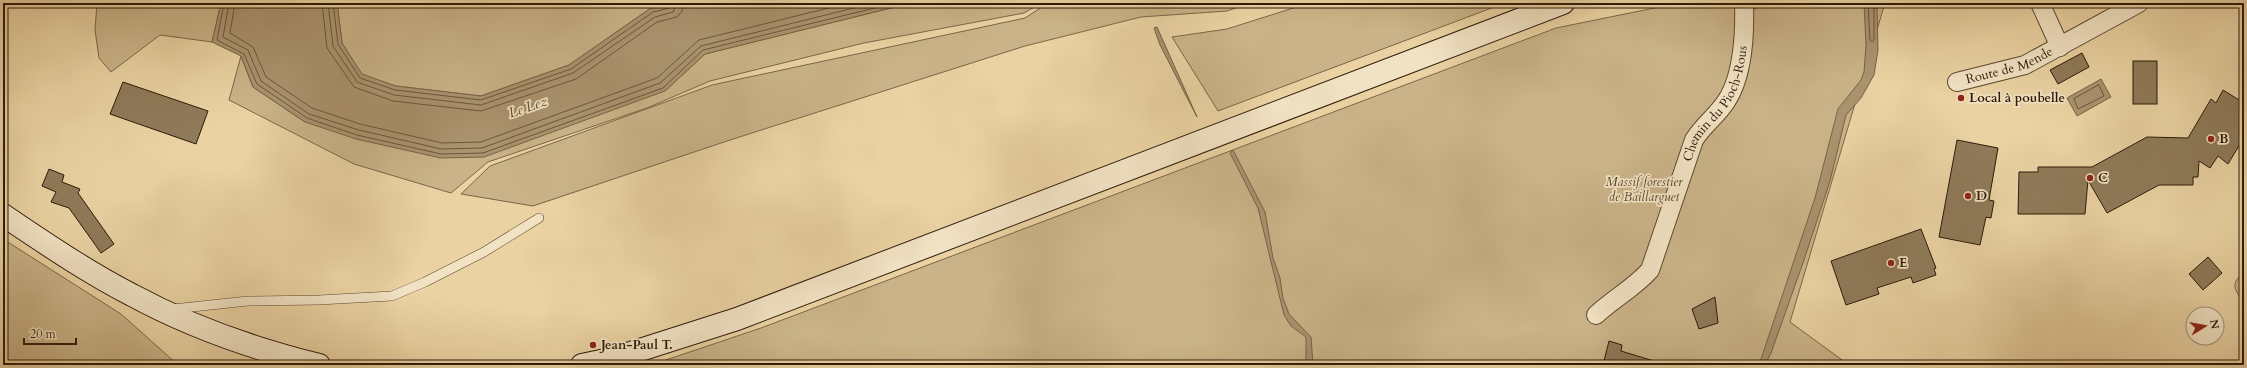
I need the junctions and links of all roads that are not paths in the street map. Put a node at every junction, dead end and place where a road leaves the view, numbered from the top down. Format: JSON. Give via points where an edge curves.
{"nodes":[{"id":1,"x":1563,"y":3,"type":"edge"},
{"id":2,"x":1571,"y":3,"type":"edge"},
{"id":3,"x":1744,"y":3,"type":"edge"},
{"id":4,"x":2040,"y":3,"type":"edge"},
{"id":5,"x":2140,"y":3,"type":"edge"},
{"id":6,"x":1542,"y":11,"type":"junction"},
{"id":7,"x":2060,"y":47,"type":"junction"},
{"id":8,"x":1956,"y":82,"type":"dead end"},
{"id":9,"x":3,"y":215,"type":"edge"},
{"id":10,"x":539,"y":218,"type":"dead end"},
{"id":11,"x":162,"y":310,"type":"junction"},
{"id":12,"x":1596,"y":315,"type":"dead end"},
{"id":13,"x":319,"y":365,"type":"edge"},
{"id":14,"x":582,"y":365,"type":"edge"}],
"edges":[{"from":1,"to":6,"type":"main road"},
{"from":2,"to":6,"type":"main road"},
{"from":3,"to":12,"type":"street","name":"Chemin du Pioch-Rous","via":[[1743,37],[1734,88],[1727,101],[1694,140],[1650,270],[1639,283],[1609,302]]},
{"from":4,"to":7,"type":"street","name":"Route de Mende"},
{"from":5,"to":7,"type":"street","name":"Route de Mende"},
{"from":6,"to":14,"type":"main road","via":[[737,319],[615,358]]},
{"from":7,"to":8,"type":"street","name":"Route de Mende","via":[[2025,65]]},
{"from":9,"to":11,"type":"main road","via":[[91,272]]},
{"from":10,"to":11,"type":"lane","via":[[484,252],[392,296],[248,301]]},
{"from":11,"to":13,"type":"main road","via":[[236,340]]}]}
